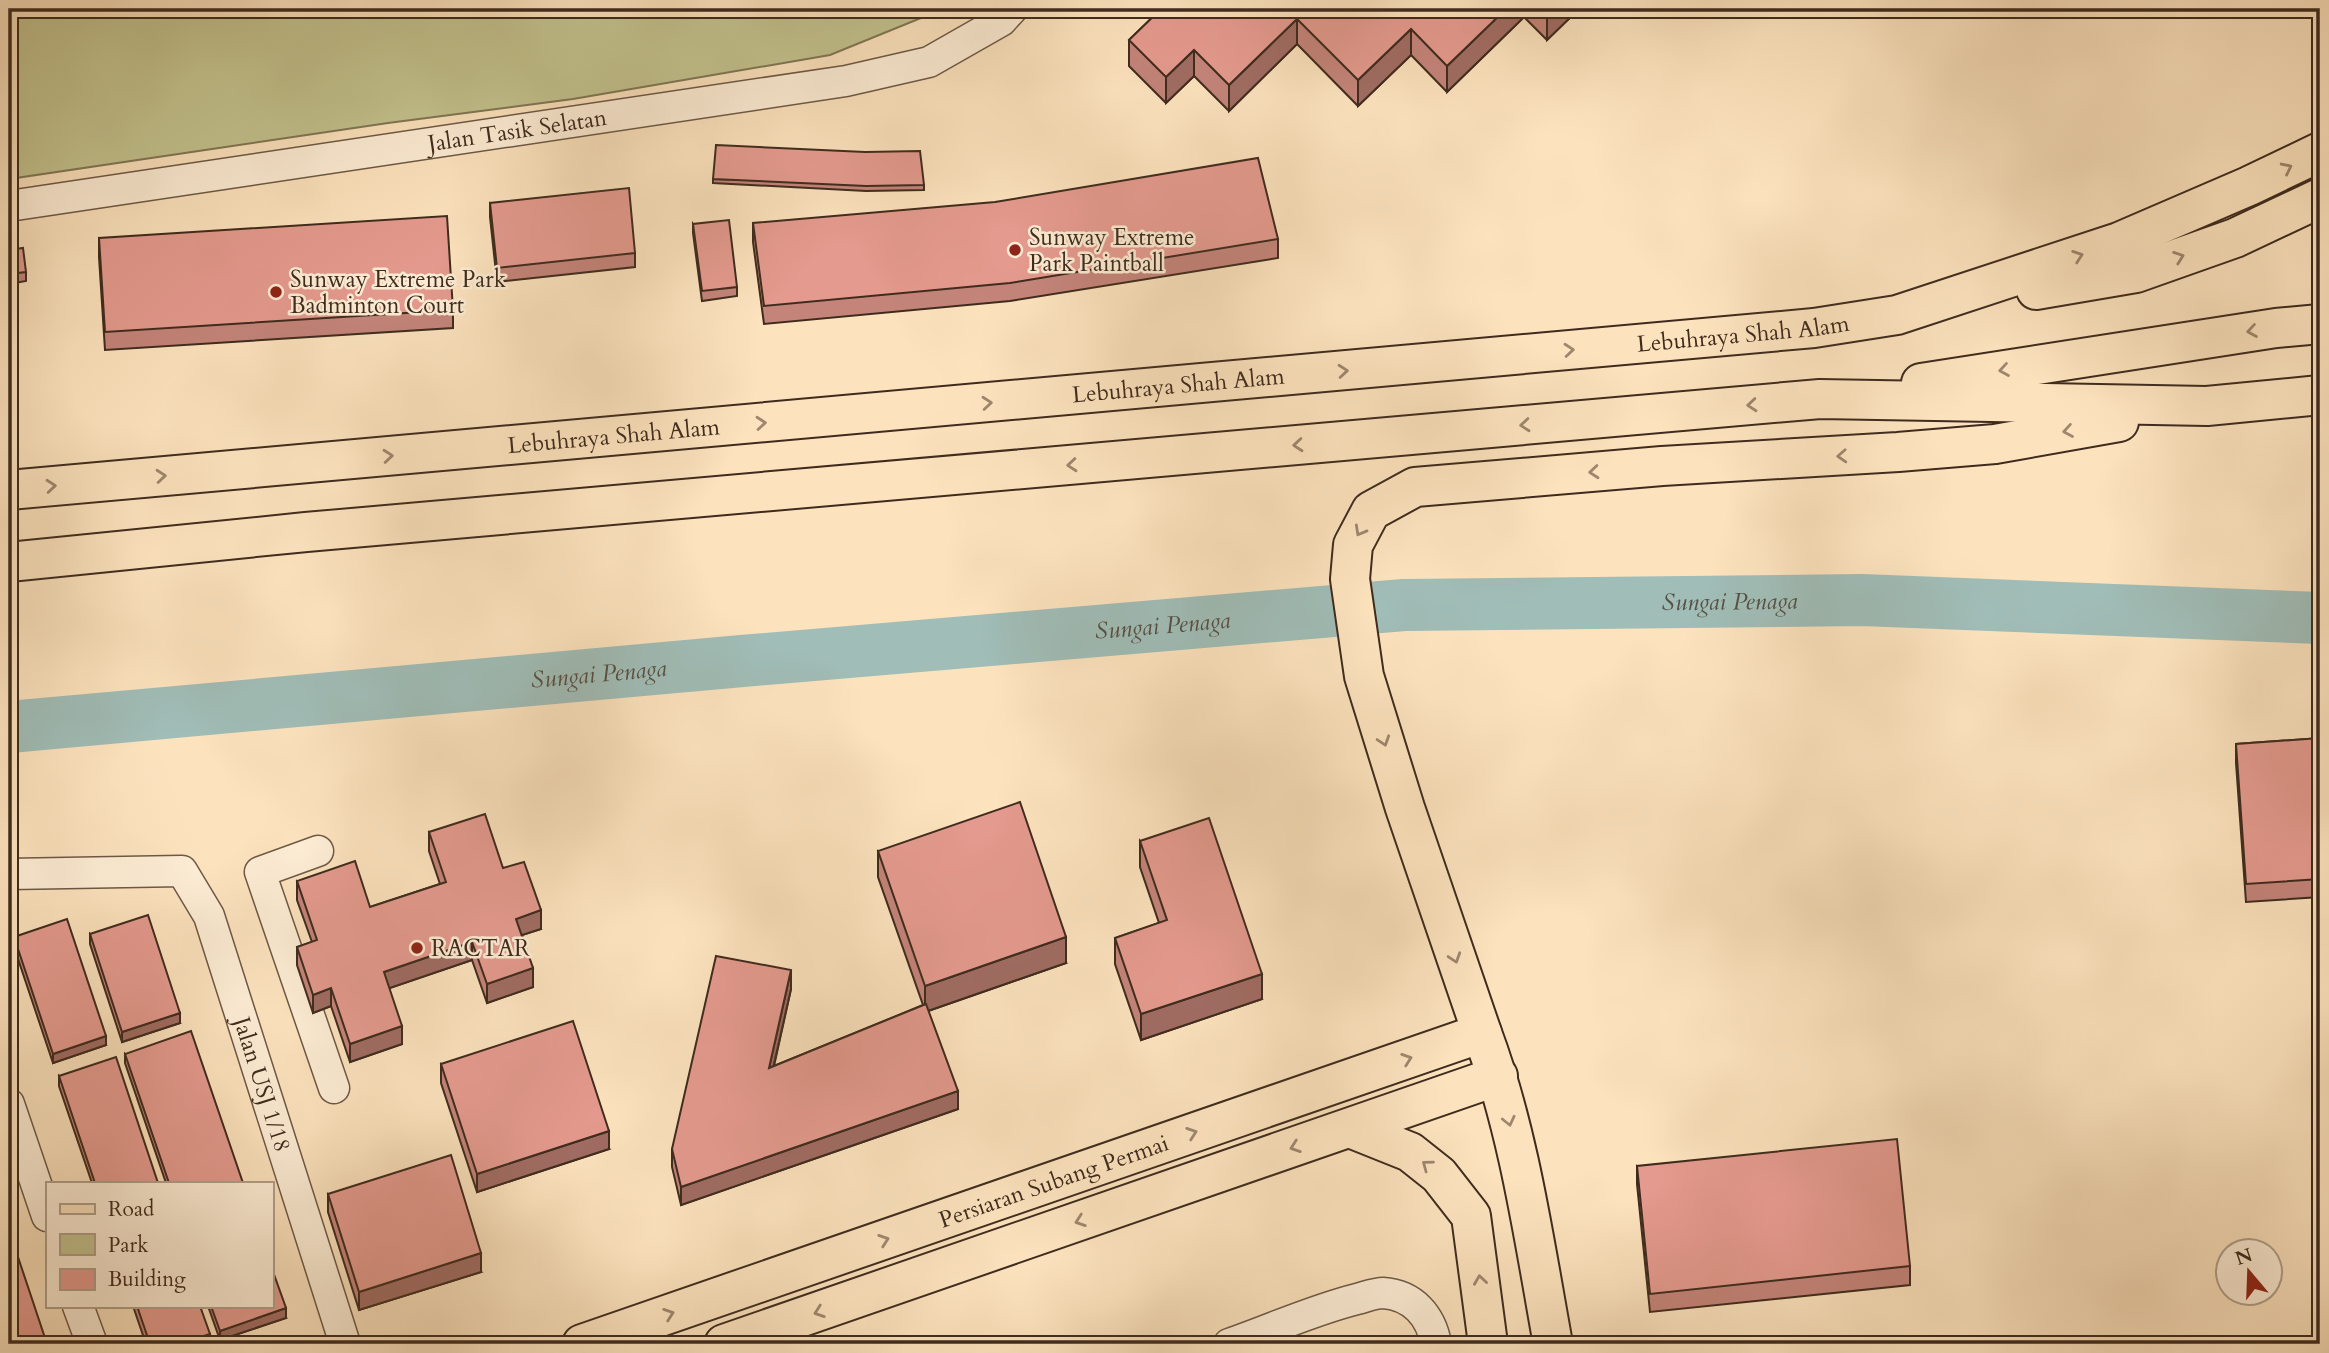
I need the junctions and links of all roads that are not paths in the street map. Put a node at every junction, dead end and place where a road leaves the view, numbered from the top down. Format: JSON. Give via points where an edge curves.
{"nodes":[{"id":1,"x":1012,"y":9,"type":"edge"},
{"id":2,"x":2320,"y":152,"type":"edge"},
{"id":3,"x":2320,"y":198,"type":"edge"},
{"id":4,"x":9,"y":206,"type":"edge"},
{"id":5,"x":1896,"y":315,"type":"junction"},
{"id":6,"x":2320,"y":324,"type":"edge"},
{"id":7,"x":2320,"y":395,"type":"edge"},
{"id":8,"x":1820,"y":399,"type":"junction"},
{"id":9,"x":2207,"y":406,"type":"junction"},
{"id":10,"x":9,"y":490,"type":"edge"},
{"id":11,"x":306,"y":532,"type":"junction"},
{"id":12,"x":9,"y":562,"type":"edge"},
{"id":13,"x":9,"y":589,"type":"edge"},
{"id":14,"x":318,"y":851,"type":"dead end"},
{"id":15,"x":9,"y":874,"type":"edge"},
{"id":16,"x":1482,"y":1032,"type":"junction"},
{"id":17,"x":1498,"y":1076,"type":"junction"},
{"id":18,"x":334,"y":1088,"type":"dead end"},
{"id":19,"x":9,"y":1104,"type":"edge"},
{"id":20,"x":1350,"y":1128,"type":"junction"},
{"id":21,"x":46,"y":1213,"type":"edge"},
{"id":22,"x":79,"y":1308,"type":"edge"},
{"id":23,"x":92,"y":1344,"type":"edge"},
{"id":24,"x":345,"y":1344,"type":"edge"},
{"id":25,"x":582,"y":1344,"type":"edge"},
{"id":26,"x":724,"y":1344,"type":"edge"},
{"id":27,"x":1229,"y":1344,"type":"edge"},
{"id":28,"x":1436,"y":1344,"type":"edge"},
{"id":29,"x":1488,"y":1344,"type":"edge"},
{"id":30,"x":1553,"y":1344,"type":"edge"}],
"edges":[{"from":1,"to":4,"type":"street","name":"Jalan Tasik Selatan","via":[[1001,21],[929,62],[846,81]]},
{"from":5,"to":2,"type":"main road","name":"Lebuhraya Shah Alam","one_way":true,"via":[[2119,242]]},
{"from":5,"to":3,"type":"main road","one_way":true,"via":[[2136,273],[2235,238]]},
{"from":10,"to":5,"type":"main road","name":"Lebuhraya Shah Alam","one_way":true,"via":[[1814,328]]},
{"from":6,"to":8,"type":"main road","one_way":true},
{"from":7,"to":9,"type":"main road"},
{"from":8,"to":9,"type":"main road"},
{"from":8,"to":11,"type":"main road","one_way":true},
{"from":9,"to":16,"type":"main road","one_way":true,"via":[[1995,444],[1415,487],[1371,512],[1353,545],[1350,579],[1364,676]]},
{"from":11,"to":12,"type":"main road"},
{"from":11,"to":13,"type":"main road"},
{"from":14,"to":18,"type":"street","via":[[260,872]]},
{"from":15,"to":24,"type":"street","name":"Jalan USJ 1/18","via":[[182,871],[209,916]]},
{"from":16,"to":17,"type":"main road"},
{"from":25,"to":16,"type":"main road","name":"Persiaran Subang Permai","one_way":true},
{"from":17,"to":20,"type":"main road","name":"Persiaran Subang Permai"},
{"from":17,"to":30,"type":"main road","one_way":true,"via":[[1530,1214]]},
{"from":19,"to":21,"type":"street"},
{"from":20,"to":26,"type":"main road","name":"Persiaran Subang Permai","one_way":true},
{"from":29,"to":20,"type":"main road","one_way":true,"via":[[1471,1216],[1439,1174],[1410,1152]]},
{"from":22,"to":23,"type":"street"},
{"from":27,"to":28,"type":"street","via":[[1381,1293],[1404,1297],[1422,1310]]}]}
